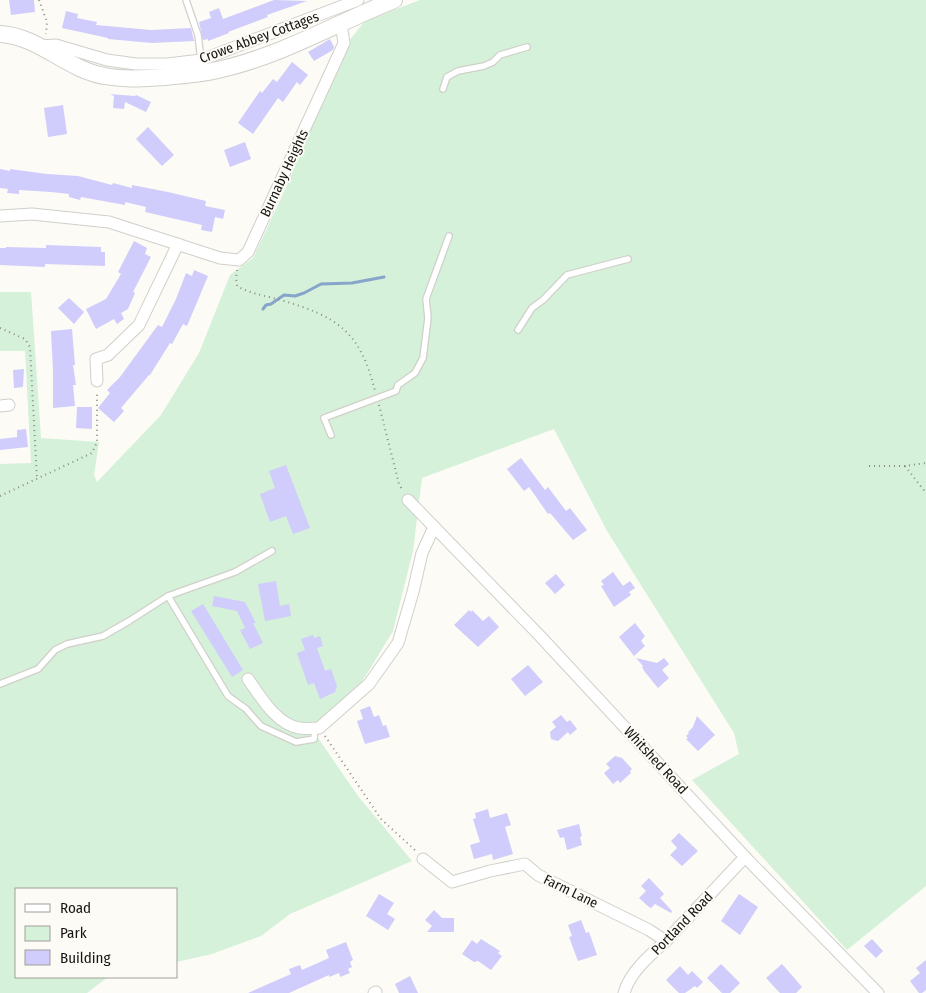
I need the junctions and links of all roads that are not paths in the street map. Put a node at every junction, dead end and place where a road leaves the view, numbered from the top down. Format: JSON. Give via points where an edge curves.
{"nodes":[{"id":1,"x":186,"y":0,"type":"edge"},
{"id":2,"x":358,"y":0,"type":"edge"},
{"id":3,"x":394,"y":0,"type":"edge"},
{"id":4,"x":341,"y":24,"type":"junction"},
{"id":5,"x":0,"y":34,"type":"edge"},
{"id":6,"x":40,"y":46,"type":"junction"},
{"id":7,"x":527,"y":47,"type":"dead end"},
{"id":8,"x":202,"y":60,"type":"junction"},
{"id":9,"x":443,"y":89,"type":"dead end"},
{"id":10,"x":0,"y":216,"type":"edge"},
{"id":11,"x":449,"y":236,"type":"dead end"},
{"id":12,"x":178,"y":244,"type":"junction"},
{"id":13,"x":628,"y":259,"type":"dead end"},
{"id":14,"x":518,"y":330,"type":"dead end"},
{"id":15,"x":97,"y":382,"type":"road end"},
{"id":16,"x":331,"y":435,"type":"dead end"},
{"id":17,"x":408,"y":500,"type":"road end"},
{"id":18,"x":434,"y":527,"type":"junction"},
{"id":19,"x":272,"y":551,"type":"dead end"},
{"id":20,"x":168,"y":596,"type":"junction"},
{"id":21,"x":248,"y":679,"type":"dead end"},
{"id":22,"x":0,"y":684,"type":"edge"},
{"id":23,"x":317,"y":728,"type":"junction"},
{"id":24,"x":745,"y":857,"type":"junction"},
{"id":25,"x":423,"y":859,"type":"road end"},
{"id":26,"x":666,"y":941,"type":"junction"},
{"id":27,"x":624,"y":993,"type":"edge"},
{"id":28,"x":878,"y":993,"type":"edge"}],
"edges":[{"from":1,"to":8,"type":"lane","via":[[198,34]]},
{"from":2,"to":8,"type":"street","name":"Crowe Abbey Cottages"},
{"from":3,"to":4,"type":"main road"},
{"from":4,"to":6,"type":"main road","via":[[245,63],[194,74],[158,77],[123,79],[102,76],[81,69]]},
{"from":4,"to":12,"type":"street","name":"Burnaby Heights","via":[[344,44],[248,252],[240,260],[220,258]]},
{"from":5,"to":6,"type":"main road"},
{"from":6,"to":8,"type":"street","name":"Crowe Abbey Cottages","via":[[56,46],[136,64]]},
{"from":7,"to":9,"type":"lane","via":[[500,55],[484,66],[458,71],[447,77]]},
{"from":10,"to":12,"type":"street","via":[[32,214],[109,222]]},
{"from":11,"to":16,"type":"lane","via":[[426,299],[428,318],[419,368],[398,385],[396,392],[324,418]]},
{"from":12,"to":15,"type":"street","via":[[139,325],[108,355],[96,359]]},
{"from":13,"to":14,"type":"lane","via":[[567,275],[532,308]]},
{"from":17,"to":18,"type":"street","name":"Whitshed Road"},
{"from":18,"to":23,"type":"street","via":[[422,553],[398,643],[369,684]]},
{"from":18,"to":24,"type":"street","name":"Whitshed Road"},
{"from":19,"to":20,"type":"lane","via":[[235,572]]},
{"from":20,"to":22,"type":"lane","via":[[130,622],[103,636],[67,644],[55,650],[38,669]]},
{"from":20,"to":23,"type":"lane","via":[[228,696],[261,726],[296,742],[314,740]]},
{"from":21,"to":23,"type":"street","via":[[266,704],[284,721],[298,728]]},
{"from":24,"to":26,"type":"street","name":"Portland Road"},
{"from":24,"to":28,"type":"street","name":"Whitshed Road"},
{"from":25,"to":26,"type":"street","name":"Farm Lane","via":[[452,882],[525,864],[538,876],[650,930]]},
{"from":26,"to":27,"type":"street","name":"Portland Road","via":[[629,980]]}]}
